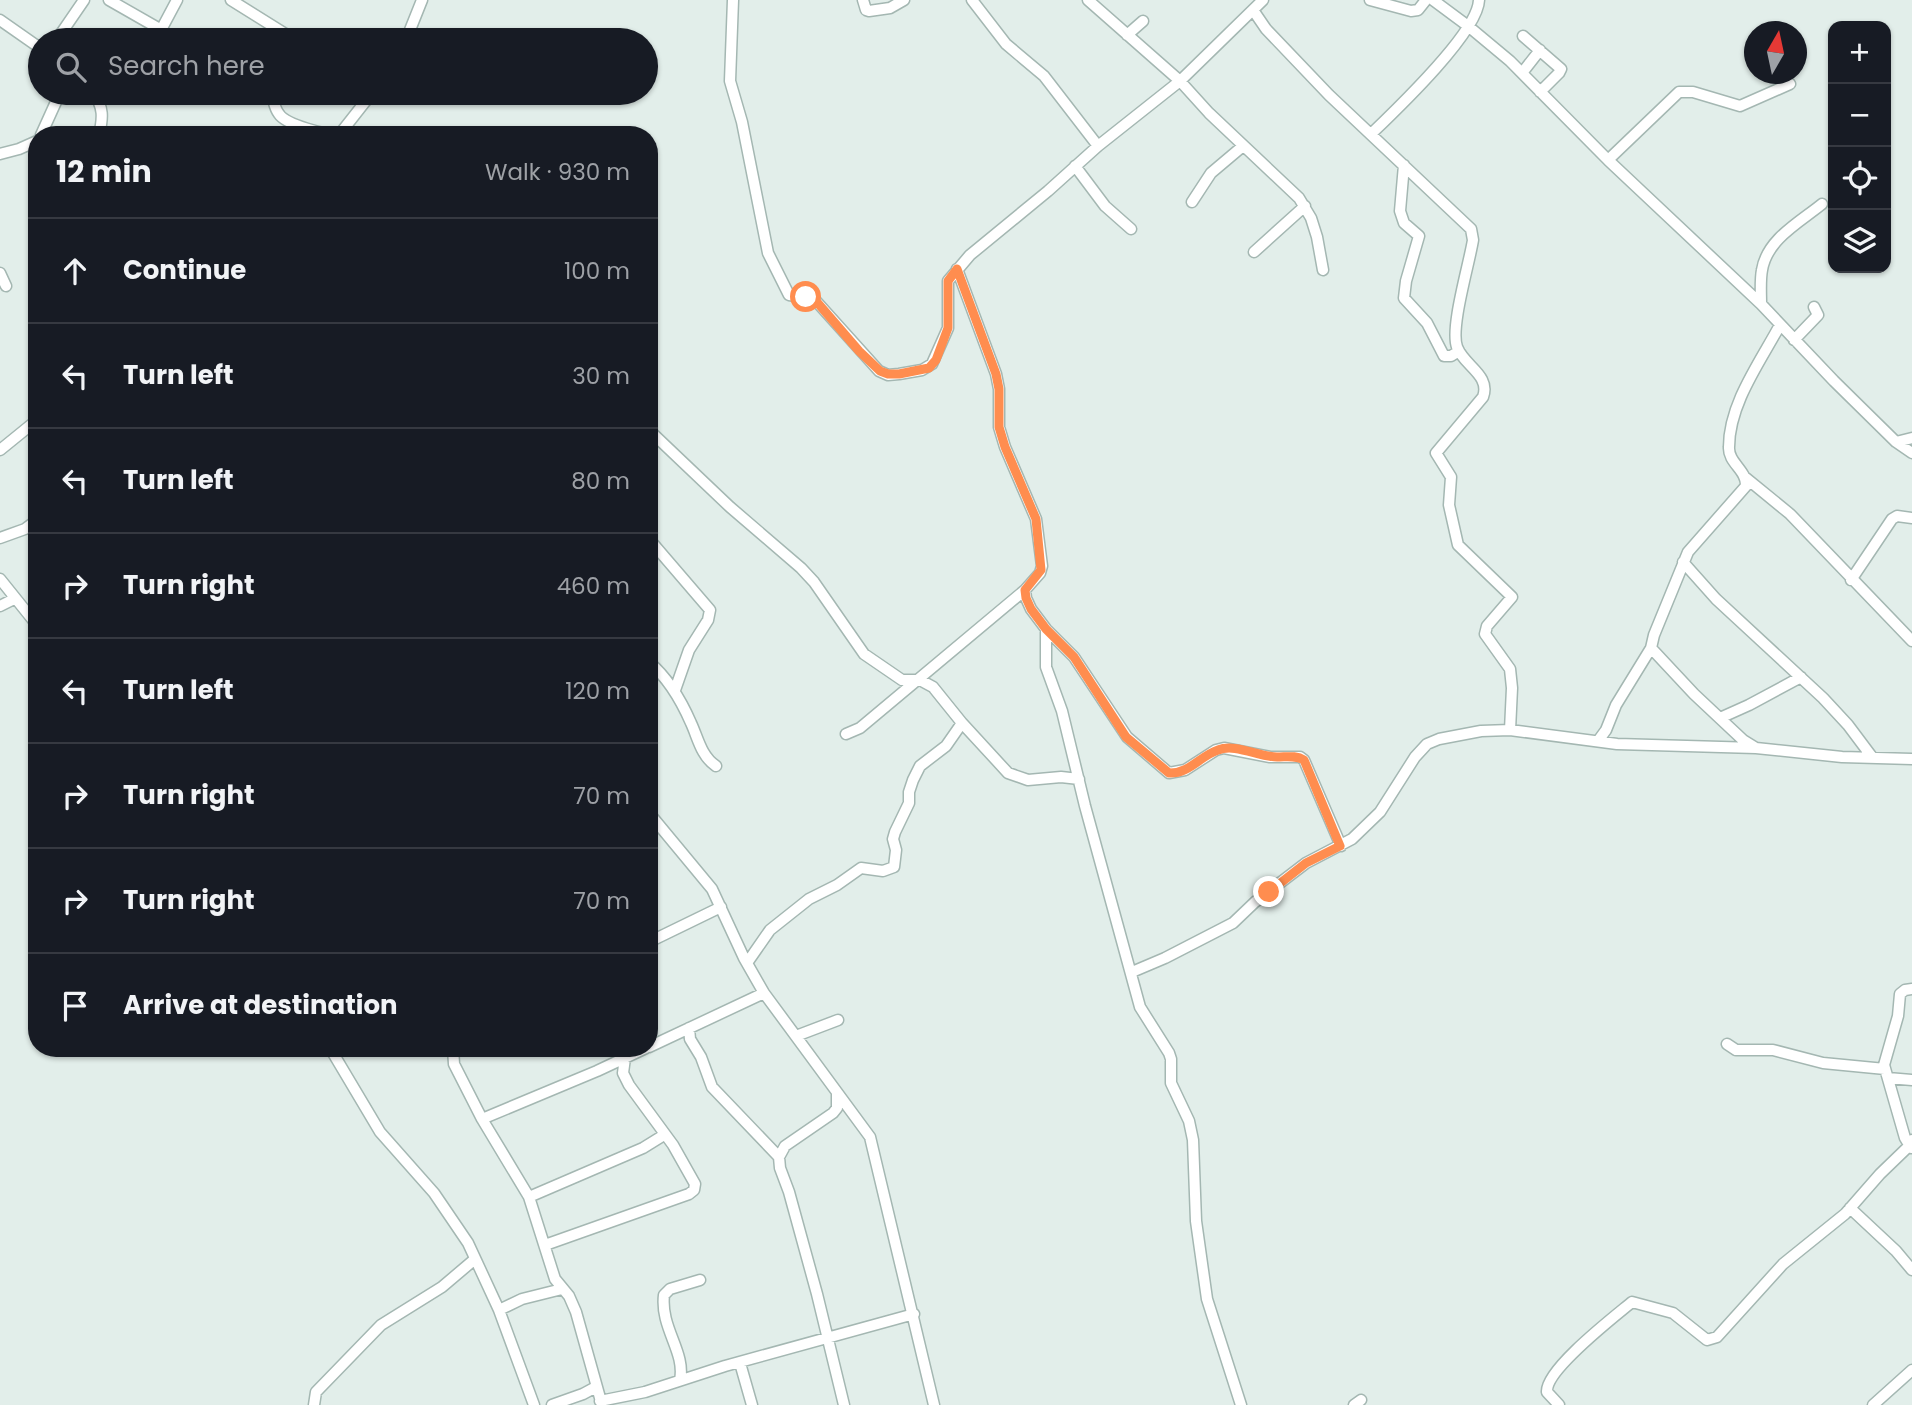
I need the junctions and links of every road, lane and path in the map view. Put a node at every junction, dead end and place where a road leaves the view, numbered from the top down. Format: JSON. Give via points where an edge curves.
{"nodes":[{"id":1,"x":84,"y":0,"type":"edge"},
{"id":2,"x":109,"y":0,"type":"edge"},
{"id":3,"x":177,"y":0,"type":"edge"},
{"id":4,"x":231,"y":0,"type":"edge"},
{"id":5,"x":422,"y":0,"type":"edge"},
{"id":6,"x":733,"y":0,"type":"edge"},
{"id":7,"x":863,"y":0,"type":"edge"},
{"id":8,"x":904,"y":0,"type":"edge"},
{"id":9,"x":972,"y":0,"type":"edge"},
{"id":10,"x":1088,"y":0,"type":"edge"},
{"id":11,"x":1263,"y":0,"type":"edge"},
{"id":12,"x":1370,"y":0,"type":"edge"},
{"id":13,"x":1426,"y":0,"type":"edge"},
{"id":14,"x":1433,"y":0,"type":"edge"},
{"id":15,"x":1479,"y":0,"type":"edge"},
{"id":16,"x":1253,"y":10,"type":"junction"},
{"id":17,"x":0,"y":20,"type":"edge"},
{"id":18,"x":1143,"y":21,"type":"dead end"},
{"id":19,"x":1468,"y":26,"type":"junction"},
{"id":20,"x":64,"y":28,"type":"edge"},
{"id":21,"x":158,"y":28,"type":"edge"},
{"id":22,"x":162,"y":28,"type":"edge"},
{"id":23,"x":276,"y":28,"type":"edge"},
{"id":24,"x":410,"y":28,"type":"edge"},
{"id":25,"x":1127,"y":36,"type":"junction"},
{"id":26,"x":1523,"y":36,"type":"dead end"},
{"id":27,"x":28,"y":40,"type":"edge"},
{"id":28,"x":1540,"y":50,"type":"junction"},
{"id":29,"x":1522,"y":74,"type":"junction"},
{"id":30,"x":1180,"y":81,"type":"junction"},
{"id":31,"x":1790,"y":84,"type":"dead end"},
{"id":32,"x":1540,"y":92,"type":"junction"},
{"id":33,"x":56,"y":105,"type":"edge"},
{"id":34,"x":100,"y":105,"type":"edge"},
{"id":35,"x":274,"y":105,"type":"edge"},
{"id":36,"x":361,"y":105,"type":"edge"},
{"id":37,"x":46,"y":126,"type":"edge"},
{"id":38,"x":101,"y":126,"type":"edge"},
{"id":39,"x":304,"y":126,"type":"edge"},
{"id":40,"x":346,"y":126,"type":"edge"},
{"id":41,"x":1371,"y":134,"type":"junction"},
{"id":42,"x":28,"y":145,"type":"edge"},
{"id":43,"x":1098,"y":146,"type":"junction"},
{"id":44,"x":1243,"y":146,"type":"junction"},
{"id":45,"x":0,"y":154,"type":"edge"},
{"id":46,"x":1608,"y":160,"type":"junction"},
{"id":47,"x":1404,"y":165,"type":"junction"},
{"id":48,"x":1076,"y":166,"type":"junction"},
{"id":49,"x":1192,"y":202,"type":"dead end"},
{"id":50,"x":1822,"y":204,"type":"dead end"},
{"id":51,"x":1305,"y":206,"type":"junction"},
{"id":52,"x":1130,"y":229,"type":"dead end"},
{"id":53,"x":1254,"y":252,"type":"dead end"},
{"id":54,"x":957,"y":269,"type":"junction"},
{"id":55,"x":1323,"y":270,"type":"dead end"},
{"id":56,"x":0,"y":272,"type":"edge"},
{"id":57,"x":6,"y":286,"type":"dead end"},
{"id":58,"x":1761,"y":304,"type":"junction"},
{"id":59,"x":1814,"y":307,"type":"dead end"},
{"id":60,"x":1780,"y":325,"type":"junction"},
{"id":61,"x":1794,"y":340,"type":"junction"},
{"id":62,"x":1459,"y":351,"type":"junction"},
{"id":63,"x":28,"y":427,"type":"edge"},
{"id":64,"x":1912,"y":438,"type":"edge"},
{"id":65,"x":658,"y":439,"type":"edge"},
{"id":66,"x":1896,"y":442,"type":"junction"},
{"id":67,"x":0,"y":450,"type":"edge"},
{"id":68,"x":1912,"y":453,"type":"edge"},
{"id":69,"x":1746,"y":478,"type":"junction"},
{"id":70,"x":1912,"y":518,"type":"edge"},
{"id":71,"x":28,"y":527,"type":"edge"},
{"id":72,"x":0,"y":538,"type":"edge"},
{"id":73,"x":658,"y":549,"type":"edge"},
{"id":74,"x":1683,"y":562,"type":"junction"},
{"id":75,"x":0,"y":579,"type":"edge"},
{"id":76,"x":1852,"y":580,"type":"junction"},
{"id":77,"x":1025,"y":590,"type":"junction"},
{"id":78,"x":14,"y":598,"type":"junction"},
{"id":79,"x":0,"y":606,"type":"edge"},
{"id":80,"x":28,"y":614,"type":"edge"},
{"id":81,"x":1046,"y":629,"type":"junction"},
{"id":82,"x":1912,"y":641,"type":"edge"},
{"id":83,"x":1651,"y":648,"type":"junction"},
{"id":84,"x":658,"y":672,"type":"edge"},
{"id":85,"x":1801,"y":677,"type":"junction"},
{"id":86,"x":914,"y":681,"type":"junction"},
{"id":87,"x":675,"y":690,"type":"junction"},
{"id":88,"x":1720,"y":718,"type":"junction"},
{"id":89,"x":962,"y":723,"type":"junction"},
{"id":90,"x":1510,"y":730,"type":"junction"},
{"id":91,"x":846,"y":734,"type":"dead end"},
{"id":92,"x":1598,"y":741,"type":"junction"},
{"id":93,"x":1756,"y":748,"type":"junction"},
{"id":94,"x":1872,"y":757,"type":"junction"},
{"id":95,"x":1912,"y":759,"type":"edge"},
{"id":96,"x":716,"y":766,"type":"dead end"},
{"id":97,"x":1079,"y":779,"type":"junction"},
{"id":98,"x":658,"y":824,"type":"edge"},
{"id":99,"x":1340,"y":846,"type":"junction"},
{"id":100,"x":721,"y":907,"type":"junction"},
{"id":101,"x":658,"y":938,"type":"edge"},
{"id":102,"x":747,"y":963,"type":"junction"},
{"id":103,"x":1132,"y":972,"type":"junction"},
{"id":104,"x":1912,"y":989,"type":"edge"},
{"id":105,"x":764,"y":993,"type":"junction"},
{"id":106,"x":838,"y":1020,"type":"dead end"},
{"id":107,"x":689,"y":1028,"type":"junction"},
{"id":108,"x":796,"y":1036,"type":"junction"},
{"id":109,"x":658,"y":1042,"type":"edge"},
{"id":110,"x":1727,"y":1044,"type":"dead end"},
{"id":111,"x":335,"y":1057,"type":"edge"},
{"id":112,"x":454,"y":1057,"type":"edge"},
{"id":113,"x":625,"y":1058,"type":"joint"},
{"id":114,"x":1886,"y":1074,"type":"junction"},
{"id":115,"x":1912,"y":1080,"type":"edge"},
{"id":116,"x":837,"y":1093,"type":"junction"},
{"id":117,"x":482,"y":1119,"type":"junction"},
{"id":118,"x":664,"y":1135,"type":"junction"},
{"id":119,"x":1911,"y":1145,"type":"edge"},
{"id":120,"x":779,"y":1157,"type":"junction"},
{"id":121,"x":528,"y":1197,"type":"junction"},
{"id":122,"x":1850,"y":1208,"type":"junction"},
{"id":123,"x":545,"y":1245,"type":"junction"},
{"id":124,"x":475,"y":1259,"type":"junction"},
{"id":125,"x":1912,"y":1270,"type":"edge"},
{"id":126,"x":700,"y":1280,"type":"dead end"},
{"id":127,"x":562,"y":1289,"type":"junction"},
{"id":128,"x":499,"y":1310,"type":"junction"},
{"id":129,"x":914,"y":1314,"type":"junction"},
{"id":130,"x":828,"y":1339,"type":"junction"},
{"id":131,"x":740,"y":1363,"type":"junction"},
{"id":132,"x":1912,"y":1370,"type":"edge"},
{"id":133,"x":680,"y":1380,"type":"junction"},
{"id":134,"x":596,"y":1387,"type":"junction"},
{"id":135,"x":601,"y":1403,"type":"edge"},
{"id":136,"x":314,"y":1405,"type":"edge"},
{"id":137,"x":534,"y":1405,"type":"edge"},
{"id":138,"x":552,"y":1405,"type":"edge"},
{"id":139,"x":752,"y":1405,"type":"edge"},
{"id":140,"x":844,"y":1405,"type":"edge"},
{"id":141,"x":934,"y":1405,"type":"edge"},
{"id":142,"x":1241,"y":1405,"type":"edge"},
{"id":143,"x":1559,"y":1405,"type":"edge"},
{"id":144,"x":1873,"y":1405,"type":"edge"}],
"edges":[{"from":1,"to":20,"type":"street"},
{"from":2,"to":21,"type":"street"},
{"from":3,"to":22,"type":"street"},
{"from":4,"to":23,"type":"street"},
{"from":5,"to":24,"type":"street"},
{"from":6,"to":54,"type":"street","via":[[730,81],[768,253],[786,292],[814,299],[880,371],[899,374],[929,368],[936,360],[948,328],[948,281]]},
{"from":7,"to":8,"type":"street","via":[[869,11]]},
{"from":9,"to":43,"type":"street","via":[[1001,38],[1044,76]]},
{"from":10,"to":25,"type":"street"},
{"from":11,"to":16,"type":"street"},
{"from":12,"to":13,"type":"street","via":[[1411,11]]},
{"from":14,"to":19,"type":"street"},
{"from":15,"to":19,"type":"street","via":[[1479,10]]},
{"from":16,"to":30,"type":"street"},
{"from":16,"to":41,"type":"street","via":[[1294,59]]},
{"from":17,"to":27,"type":"street"},
{"from":18,"to":25,"type":"street"},
{"from":19,"to":29,"type":"street"},
{"from":19,"to":41,"type":"street","via":[[1432,74]]},
{"from":25,"to":30,"type":"street"},
{"from":26,"to":28,"type":"street"},
{"from":28,"to":29,"type":"street"},
{"from":28,"to":32,"type":"street","via":[[1561,70]]},
{"from":29,"to":32,"type":"street"},
{"from":30,"to":43,"type":"street"},
{"from":30,"to":44,"type":"street"},
{"from":31,"to":46,"type":"street","via":[[1740,106],[1679,92]]},
{"from":32,"to":46,"type":"street"},
{"from":33,"to":37,"type":"street"},
{"from":34,"to":38,"type":"street"},
{"from":35,"to":39,"type":"street","via":[[283,119]]},
{"from":36,"to":40,"type":"street"},
{"from":41,"to":47,"type":"street"},
{"from":42,"to":45,"type":"street"},
{"from":43,"to":48,"type":"street"},
{"from":44,"to":49,"type":"street","via":[[1211,173]]},
{"from":44,"to":51,"type":"street"},
{"from":46,"to":58,"type":"street"},
{"from":47,"to":62,"type":"street","via":[[1471,229],[1472,247],[1455,335]]},
{"from":47,"to":62,"type":"street","via":[[1400,211],[1404,223],[1419,236],[1404,298],[1427,323],[1444,356]]},
{"from":48,"to":52,"type":"street","via":[[1105,206]]},
{"from":48,"to":54,"type":"street"},
{"from":50,"to":58,"type":"street","via":[[1766,254]]},
{"from":51,"to":53,"type":"street"},
{"from":51,"to":55,"type":"street"},
{"from":54,"to":77,"type":"street","via":[[996,374],[999,427],[1005,447],[1036,519],[1041,570]]},
{"from":56,"to":57,"type":"street"},
{"from":58,"to":60,"type":"street"},
{"from":59,"to":61,"type":"street","via":[[1818,315]]},
{"from":60,"to":61,"type":"street"},
{"from":60,"to":69,"type":"street","via":[[1732,420],[1730,456]]},
{"from":61,"to":66,"type":"street"},
{"from":62,"to":90,"type":"street","via":[[1485,382],[1486,390],[1436,453],[1451,477],[1450,505],[1458,545],[1512,597],[1485,634],[1510,669]]},
{"from":63,"to":67,"type":"street"},
{"from":64,"to":66,"type":"street"},
{"from":65,"to":86,"type":"street","via":[[801,568],[864,654],[902,680]]},
{"from":66,"to":68,"type":"street"},
{"from":69,"to":74,"type":"street","via":[[1745,489],[1696,541]]},
{"from":69,"to":76,"type":"street","via":[[1790,514]]},
{"from":70,"to":76,"type":"street","via":[[1892,519]]},
{"from":71,"to":72,"type":"street"},
{"from":73,"to":87,"type":"street","via":[[710,610]]},
{"from":74,"to":83,"type":"street"},
{"from":74,"to":85,"type":"street"},
{"from":75,"to":78,"type":"street"},
{"from":76,"to":82,"type":"street"},
{"from":77,"to":81,"type":"street"},
{"from":77,"to":86,"type":"street"},
{"from":78,"to":79,"type":"street"},
{"from":78,"to":80,"type":"street"},
{"from":81,"to":97,"type":"street","via":[[1046,667]]},
{"from":81,"to":99,"type":"street","via":[[1074,657],[1126,737],[1169,773],[1185,770],[1224,748],[1270,757],[1300,757]]},
{"from":83,"to":88,"type":"street"},
{"from":83,"to":92,"type":"street"},
{"from":84,"to":87,"type":"street"},
{"from":85,"to":88,"type":"street"},
{"from":85,"to":94,"type":"street"},
{"from":86,"to":89,"type":"street","via":[[933,687]]},
{"from":86,"to":91,"type":"street","via":[[860,728]]},
{"from":87,"to":96,"type":"street","via":[[697,741]]},
{"from":88,"to":93,"type":"street"},
{"from":89,"to":97,"type":"street","via":[[1012,775],[1035,780]]},
{"from":89,"to":102,"type":"street","via":[[946,746],[920,766],[893,839],[894,867],[883,871],[861,868],[809,899],[770,930]]},
{"from":90,"to":92,"type":"street"},
{"from":90,"to":99,"type":"street","via":[[1458,735],[1427,744],[1380,812]]},
{"from":92,"to":93,"type":"street"},
{"from":93,"to":94,"type":"street"},
{"from":94,"to":95,"type":"street"},
{"from":97,"to":103,"type":"street"},
{"from":98,"to":100,"type":"street","via":[[712,889]]},
{"from":99,"to":103,"type":"street","via":[[1306,863],[1233,923]]},
{"from":100,"to":101,"type":"street"},
{"from":100,"to":102,"type":"street"},
{"from":102,"to":105,"type":"street"},
{"from":103,"to":142,"type":"street","via":[[1140,1007],[1169,1053],[1171,1083],[1191,1129],[1203,1281]]},
{"from":104,"to":114,"type":"street","via":[[1900,994]]},
{"from":105,"to":107,"type":"street"},
{"from":105,"to":108,"type":"street"},
{"from":106,"to":108,"type":"street"},
{"from":107,"to":109,"type":"street"},
{"from":107,"to":120,"type":"street","via":[[712,1087]]},
{"from":108,"to":116,"type":"street"},
{"from":110,"to":114,"type":"street","via":[[1736,1050],[1773,1050]]},
{"from":111,"to":124,"type":"street","via":[[380,1132],[434,1193]]},
{"from":112,"to":117,"type":"street"},
{"from":113,"to":117,"type":"street"},
{"from":113,"to":118,"type":"street","via":[[623,1073]]},
{"from":114,"to":115,"type":"street"},
{"from":114,"to":119,"type":"street"},
{"from":116,"to":120,"type":"street","via":[[833,1114],[785,1146]]},
{"from":116,"to":129,"type":"street","via":[[870,1137]]},
{"from":117,"to":121,"type":"street"},
{"from":118,"to":121,"type":"street"},
{"from":118,"to":123,"type":"street","via":[[695,1184],[692,1193]]},
{"from":119,"to":122,"type":"street"},
{"from":120,"to":130,"type":"street"},
{"from":121,"to":123,"type":"street"},
{"from":122,"to":125,"type":"street"},
{"from":122,"to":143,"type":"street","via":[[1783,1264],[1711,1340],[1674,1313],[1632,1302],[1549,1380],[1547,1392]]},
{"from":123,"to":127,"type":"street"},
{"from":124,"to":128,"type":"street"},
{"from":124,"to":136,"type":"street","via":[[442,1287],[381,1325],[316,1392]]},
{"from":126,"to":133,"type":"street","via":[[664,1295],[667,1330],[682,1368]]},
{"from":127,"to":128,"type":"street"},
{"from":127,"to":134,"type":"street","via":[[576,1312]]},
{"from":128,"to":137,"type":"street"},
{"from":129,"to":130,"type":"street"},
{"from":129,"to":141,"type":"street"},
{"from":130,"to":131,"type":"street"},
{"from":130,"to":140,"type":"street"},
{"from":131,"to":133,"type":"street"},
{"from":131,"to":139,"type":"street"},
{"from":132,"to":144,"type":"street"},
{"from":133,"to":135,"type":"street"},
{"from":134,"to":135,"type":"street"},
{"from":134,"to":138,"type":"street"}]}
